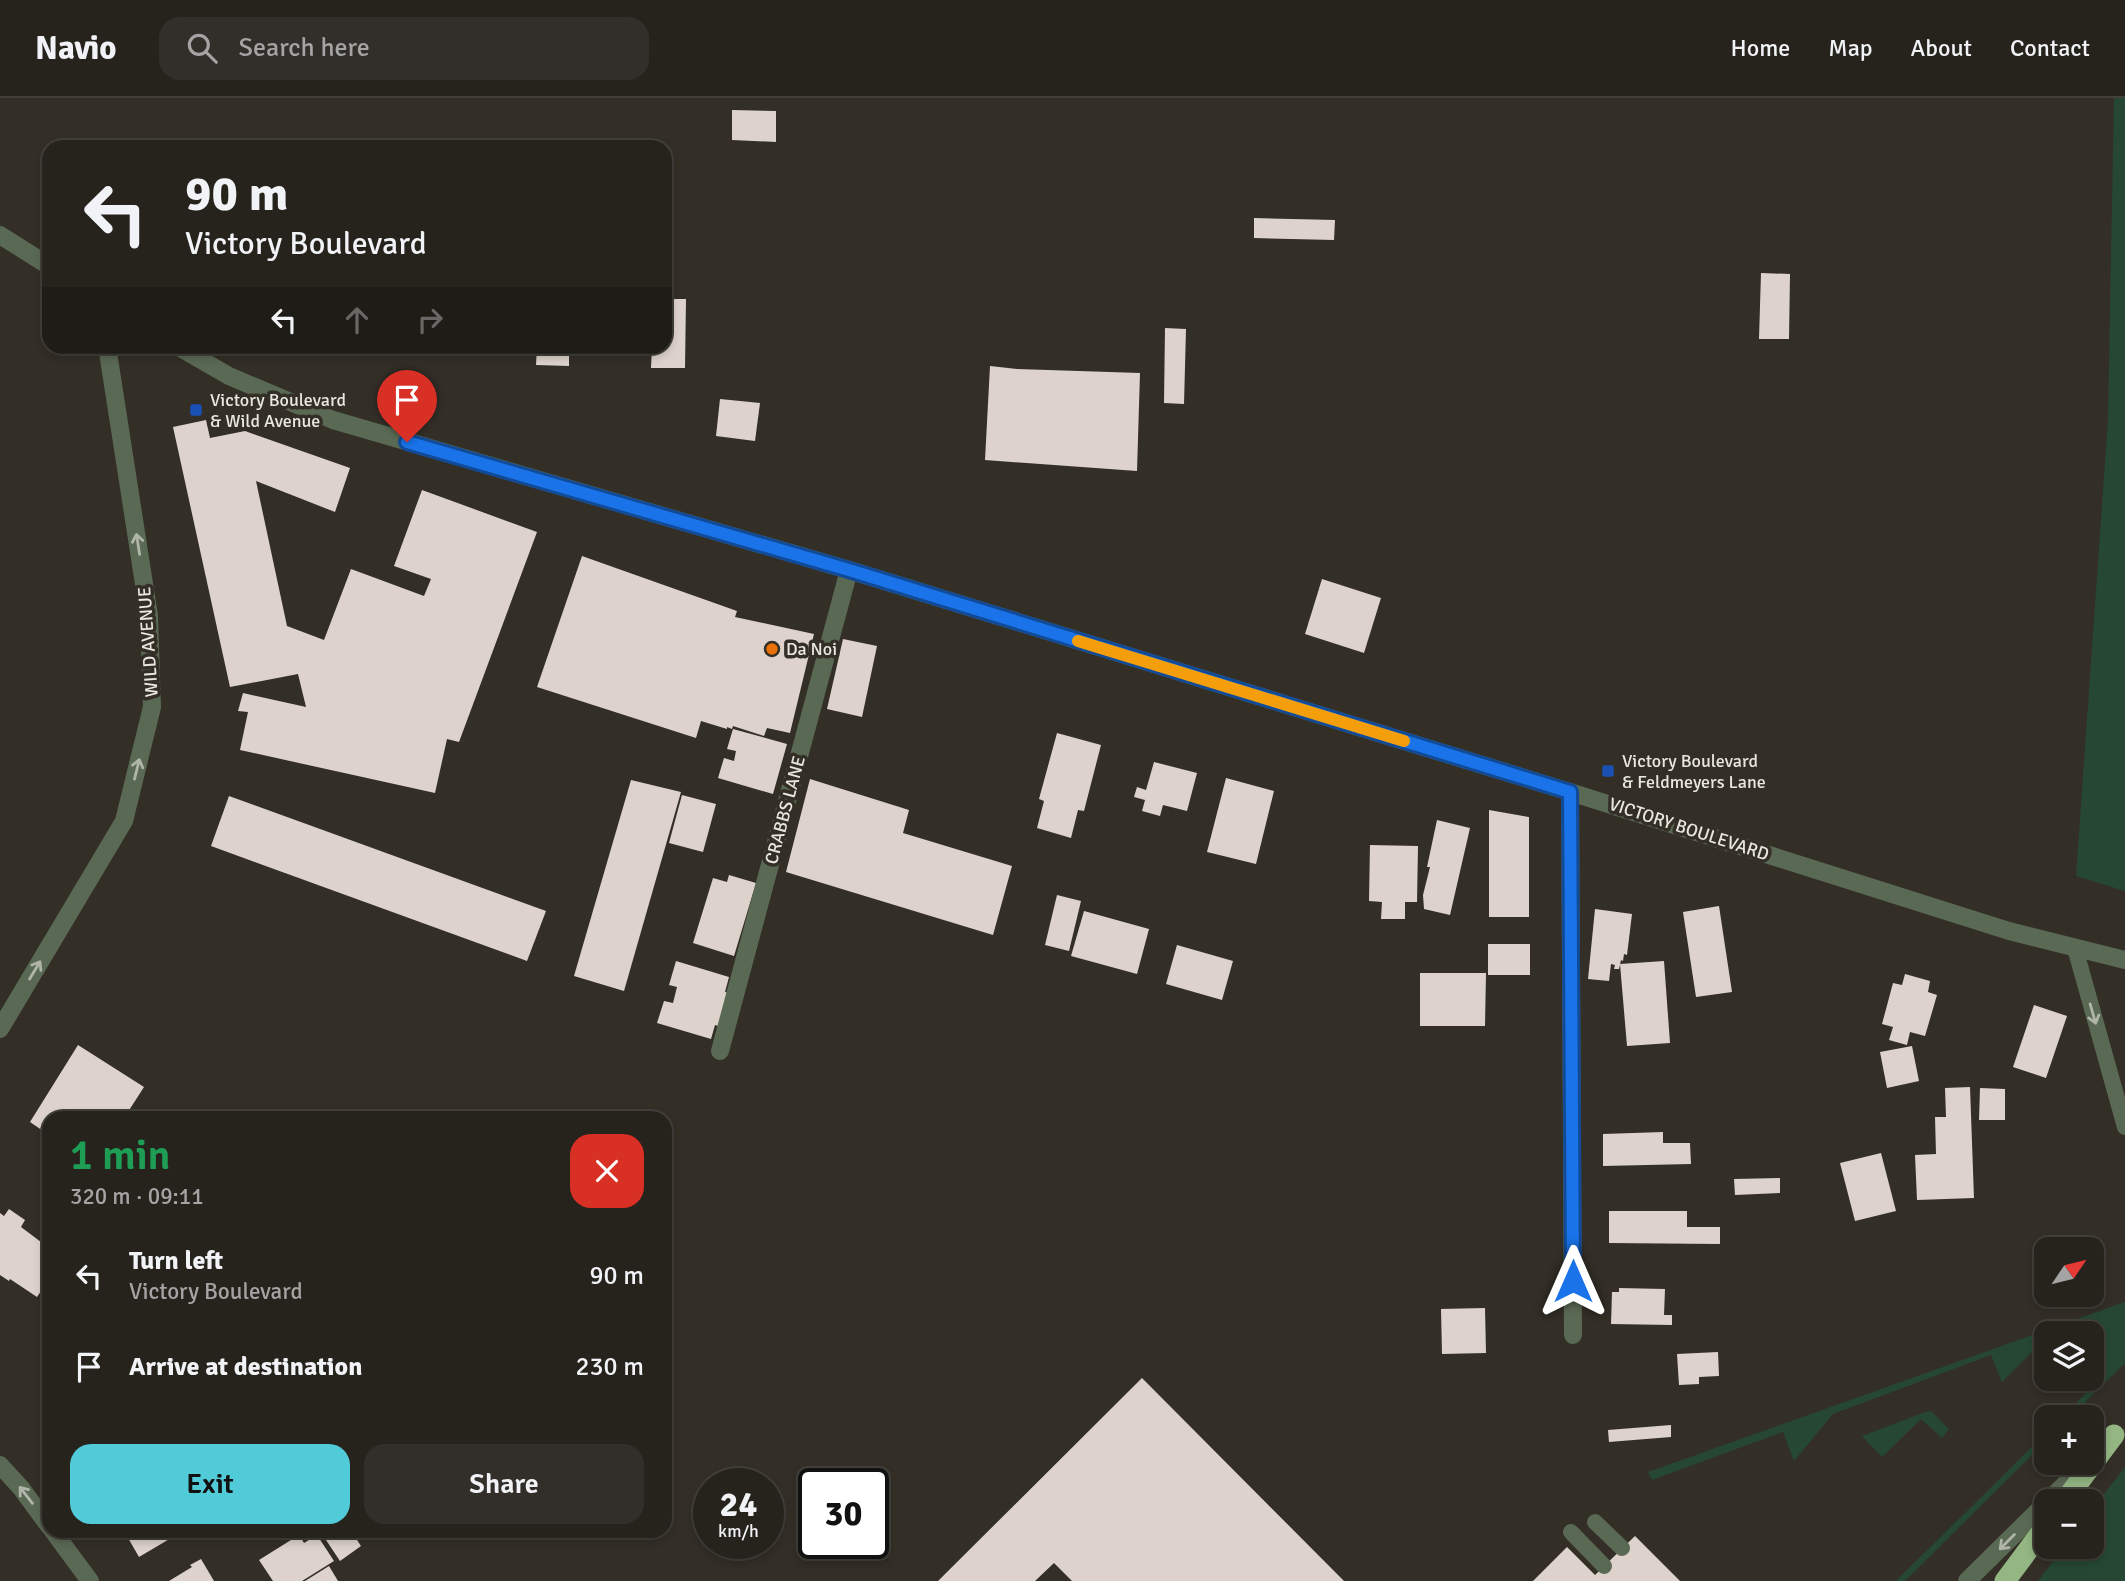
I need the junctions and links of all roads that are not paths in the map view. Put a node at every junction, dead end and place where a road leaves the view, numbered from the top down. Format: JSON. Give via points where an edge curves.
{"nodes":[{"id":1,"x":0,"y":235,"type":"edge"},
{"id":2,"x":42,"y":262,"type":"edge"},
{"id":3,"x":108,"y":354,"type":"edge"},
{"id":4,"x":191,"y":354,"type":"edge"},
{"id":5,"x":849,"y":570,"type":"junction"},
{"id":6,"x":1570,"y":792,"type":"junction"},
{"id":7,"x":2075,"y":948,"type":"junction"},
{"id":8,"x":2125,"y":960,"type":"edge"},
{"id":9,"x":0,"y":1029,"type":"edge"},
{"id":10,"x":720,"y":1051,"type":"dead end"},
{"id":11,"x":2125,"y":1127,"type":"edge"},
{"id":12,"x":1573,"y":1335,"type":"dead end"},
{"id":13,"x":2114,"y":1435,"type":"joint"},
{"id":14,"x":2104,"y":1445,"type":"edge"},
{"id":15,"x":0,"y":1465,"type":"edge"},
{"id":16,"x":2074,"y":1475,"type":"edge"},
{"id":17,"x":2059,"y":1489,"type":"edge"},
{"id":18,"x":2074,"y":1489,"type":"edge"},
{"id":19,"x":2034,"y":1514,"type":"edge"},
{"id":20,"x":42,"y":1516,"type":"edge"},
{"id":21,"x":1595,"y":1522,"type":"dead end"},
{"id":22,"x":1571,"y":1532,"type":"dead end"},
{"id":23,"x":58,"y":1538,"type":"edge"},
{"id":24,"x":2034,"y":1542,"type":"edge"},
{"id":25,"x":1622,"y":1548,"type":"dead end"},
{"id":26,"x":1604,"y":1566,"type":"dead end"},
{"id":27,"x":90,"y":1581,"type":"edge"},
{"id":28,"x":1968,"y":1581,"type":"edge"},
{"id":29,"x":2005,"y":1581,"type":"edge"}],
"edges":[{"from":1,"to":2,"type":"street"},
{"from":9,"to":3,"type":"street","name":"WILD AVENUE","one_way":true,"via":[[124,821],[152,707],[149,616]]},
{"from":4,"to":5,"type":"street","name":"VICTORY BOULEVARD","via":[[229,376],[333,420]]},
{"from":5,"to":6,"type":"street","name":"VICTORY BOULEVARD"},
{"from":5,"to":10,"type":"street","name":"CRABBS LANE"},
{"from":6,"to":7,"type":"street","name":"VICTORY BOULEVARD"},
{"from":6,"to":12,"type":"street"},
{"from":7,"to":8,"type":"street","name":"VICTORY BOULEVARD"},
{"from":7,"to":11,"type":"lane","one_way":true},
{"from":13,"to":14,"type":"street"},
{"from":13,"to":18,"type":"highway"},
{"from":20,"to":15,"type":"street","one_way":true},
{"from":16,"to":17,"type":"street"},
{"from":19,"to":28,"type":"street","one_way":true},
{"from":21,"to":25,"type":"lane"},
{"from":22,"to":26,"type":"lane"},
{"from":23,"to":27,"type":"street"},
{"from":24,"to":29,"type":"highway"}]}
